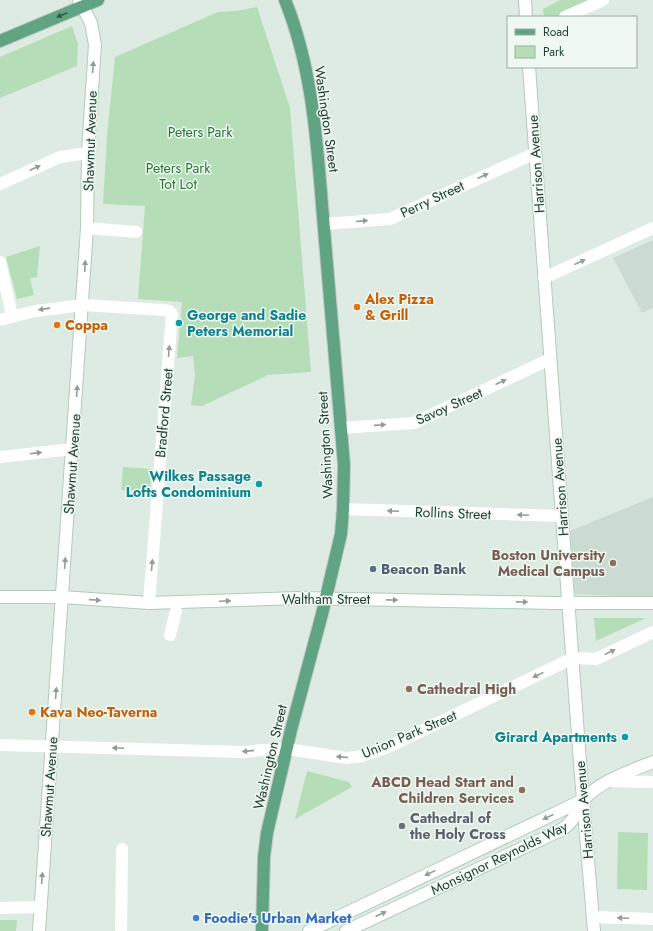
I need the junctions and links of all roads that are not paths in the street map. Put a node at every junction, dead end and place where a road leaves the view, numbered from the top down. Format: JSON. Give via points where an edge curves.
{"nodes":[{"id":1,"x":98,"y":0,"type":"edge"},
{"id":2,"x":285,"y":0,"type":"edge"},
{"id":3,"x":525,"y":0,"type":"edge"},
{"id":4,"x":603,"y":0,"type":"edge"},
{"id":5,"x":81,"y":3,"type":"edge"},
{"id":6,"x":526,"y":16,"type":"edge"},
{"id":7,"x":567,"y":16,"type":"edge"},
{"id":8,"x":0,"y":41,"type":"edge"},
{"id":9,"x":529,"y":68,"type":"edge"},
{"id":10,"x":88,"y":153,"type":"junction"},
{"id":11,"x":535,"y":153,"type":"junction"},
{"id":12,"x":0,"y":184,"type":"edge"},
{"id":13,"x":324,"y":224,"type":"junction"},
{"id":14,"x":87,"y":228,"type":"junction"},
{"id":15,"x":653,"y":228,"type":"edge"},
{"id":16,"x":136,"y":232,"type":"dead end"},
{"id":17,"x":0,"y":262,"type":"edge"},
{"id":18,"x":544,"y":278,"type":"junction"},
{"id":19,"x":83,"y":305,"type":"junction"},
{"id":20,"x":12,"y":316,"type":"junction"},
{"id":21,"x":0,"y":320,"type":"edge"},
{"id":22,"x":550,"y":359,"type":"junction"},
{"id":23,"x":341,"y":428,"type":"junction"},
{"id":24,"x":73,"y":449,"type":"junction"},
{"id":25,"x":0,"y":457,"type":"edge"},
{"id":26,"x":344,"y":509,"type":"junction"},
{"id":27,"x":562,"y":516,"type":"junction"},
{"id":28,"x":0,"y":597,"type":"edge"},
{"id":29,"x":62,"y":598,"type":"junction"},
{"id":30,"x":325,"y":599,"type":"junction"},
{"id":31,"x":568,"y":603,"type":"junction"},
{"id":32,"x":653,"y":603,"type":"edge"},
{"id":33,"x":149,"y":604,"type":"junction"},
{"id":34,"x":176,"y":611,"type":"dead end"},
{"id":35,"x":653,"y":632,"type":"edge"},
{"id":36,"x":170,"y":635,"type":"dead end"},
{"id":37,"x":573,"y":658,"type":"junction"},
{"id":38,"x":0,"y":745,"type":"edge"},
{"id":39,"x":52,"y":746,"type":"junction"},
{"id":40,"x":287,"y":749,"type":"junction"},
{"id":41,"x":653,"y":762,"type":"edge"},
{"id":42,"x":609,"y":782,"type":"junction"},
{"id":43,"x":653,"y":782,"type":"edge"},
{"id":44,"x":583,"y":800,"type":"junction"},
{"id":45,"x":122,"y":849,"type":"dead end"},
{"id":46,"x":40,"y":907,"type":"junction"},
{"id":47,"x":0,"y":908,"type":"edge"},
{"id":48,"x":593,"y":917,"type":"junction"},
{"id":49,"x":653,"y":919,"type":"edge"},
{"id":50,"x":39,"y":931,"type":"edge"},
{"id":51,"x":121,"y":931,"type":"edge"},
{"id":52,"x":262,"y":931,"type":"edge"},
{"id":53,"x":309,"y":931,"type":"edge"},
{"id":54,"x":346,"y":931,"type":"edge"},
{"id":55,"x":594,"y":931,"type":"edge"}],
"edges":[{"from":1,"to":5,"type":"main road"},
{"from":2,"to":13,"type":"main road","name":"Washington Street","via":[[309,86]]},
{"from":3,"to":6,"type":"main road"},
{"from":4,"to":7,"type":"main road"},
{"from":5,"to":8,"type":"main road","one_way":true},
{"from":10,"to":5,"type":"main road","name":"Shawmut Avenue","one_way":true,"via":[[95,45],[91,23]]},
{"from":9,"to":11,"type":"main road","name":"Harrison Avenue"},
{"from":12,"to":10,"type":"main road","one_way":true,"via":[[60,156]]},
{"from":10,"to":14,"type":"main road","name":"Shawmut Avenue"},
{"from":13,"to":11,"type":"main road","name":"Perry Street","one_way":true,"via":[[390,219]]},
{"from":11,"to":18,"type":"main road","name":"Harrison Avenue"},
{"from":13,"to":23,"type":"main road","name":"Washington Street"},
{"from":14,"to":16,"type":"main road"},
{"from":19,"to":14,"type":"main road","name":"Shawmut Avenue","one_way":true},
{"from":18,"to":15,"type":"main road","one_way":true},
{"from":17,"to":20,"type":"main road"},
{"from":18,"to":22,"type":"main road","name":"Harrison Avenue"},
{"from":19,"to":20,"type":"main road","one_way":true},
{"from":24,"to":19,"type":"main road","name":"Shawmut Avenue","one_way":true},
{"from":33,"to":19,"type":"main road","name":"Bradford Street","one_way":true,"via":[[172,314],[165,310]]},
{"from":20,"to":21,"type":"main road"},
{"from":23,"to":22,"type":"main road","name":"Savoy Street","one_way":true,"via":[[414,423]]},
{"from":22,"to":27,"type":"main road","name":"Harrison Avenue"},
{"from":23,"to":26,"type":"main road","name":"Washington Street"},
{"from":25,"to":24,"type":"main road","one_way":true},
{"from":29,"to":24,"type":"main road","name":"Shawmut Avenue","one_way":true},
{"from":27,"to":26,"type":"main road","name":"Rollins Street","one_way":true},
{"from":26,"to":30,"type":"main road","name":"Washington Street","via":[[341,534]]},
{"from":27,"to":31,"type":"main road","name":"Harrison Avenue"},
{"from":28,"to":29,"type":"main road","name":"Waltham Street"},
{"from":29,"to":33,"type":"main road","name":"Waltham Street","one_way":true},
{"from":39,"to":29,"type":"main road","name":"Shawmut Avenue","one_way":true},
{"from":30,"to":31,"type":"main road","name":"Waltham Street","one_way":true},
{"from":33,"to":30,"type":"main road","name":"Waltham Street","one_way":true},
{"from":30,"to":40,"type":"main road","name":"Washington Street"},
{"from":31,"to":32,"type":"main road","name":"Waltham Street"},
{"from":31,"to":37,"type":"main road","name":"Harrison Avenue"},
{"from":34,"to":36,"type":"main road"},
{"from":37,"to":35,"type":"main road","name":"Union Park Street","one_way":true,"via":[[596,659]]},
{"from":37,"to":40,"type":"main road","name":"Union Park Street","one_way":true,"via":[[388,747],[362,756],[347,758]]},
{"from":37,"to":44,"type":"main road","name":"Harrison Avenue"},
{"from":38,"to":39,"type":"main road","name":"Union Park Street"},
{"from":40,"to":39,"type":"main road","name":"Union Park Street","one_way":true,"via":[[244,752]]},
{"from":46,"to":39,"type":"main road","name":"Shawmut Avenue","one_way":true},
{"from":40,"to":52,"type":"main road","name":"Washington Street","via":[[265,845]]},
{"from":41,"to":42,"type":"main road"},
{"from":42,"to":43,"type":"main road"},
{"from":42,"to":44,"type":"main road","via":[[594,789]]},
{"from":44,"to":48,"type":"main road","name":"Harrison Avenue"},
{"from":44,"to":53,"type":"main road","name":"Monsignor Reynolds Way","one_way":true},
{"from":54,"to":44,"type":"main road","name":"Monsignor Reynolds Way","one_way":true,"via":[[561,830],[572,822]]},
{"from":45,"to":51,"type":"main road"},
{"from":46,"to":47,"type":"main road"},
{"from":46,"to":50,"type":"main road","name":"Shawmut Avenue"},
{"from":49,"to":48,"type":"main road","one_way":true},
{"from":48,"to":55,"type":"main road","name":"Harrison Avenue"}]}
